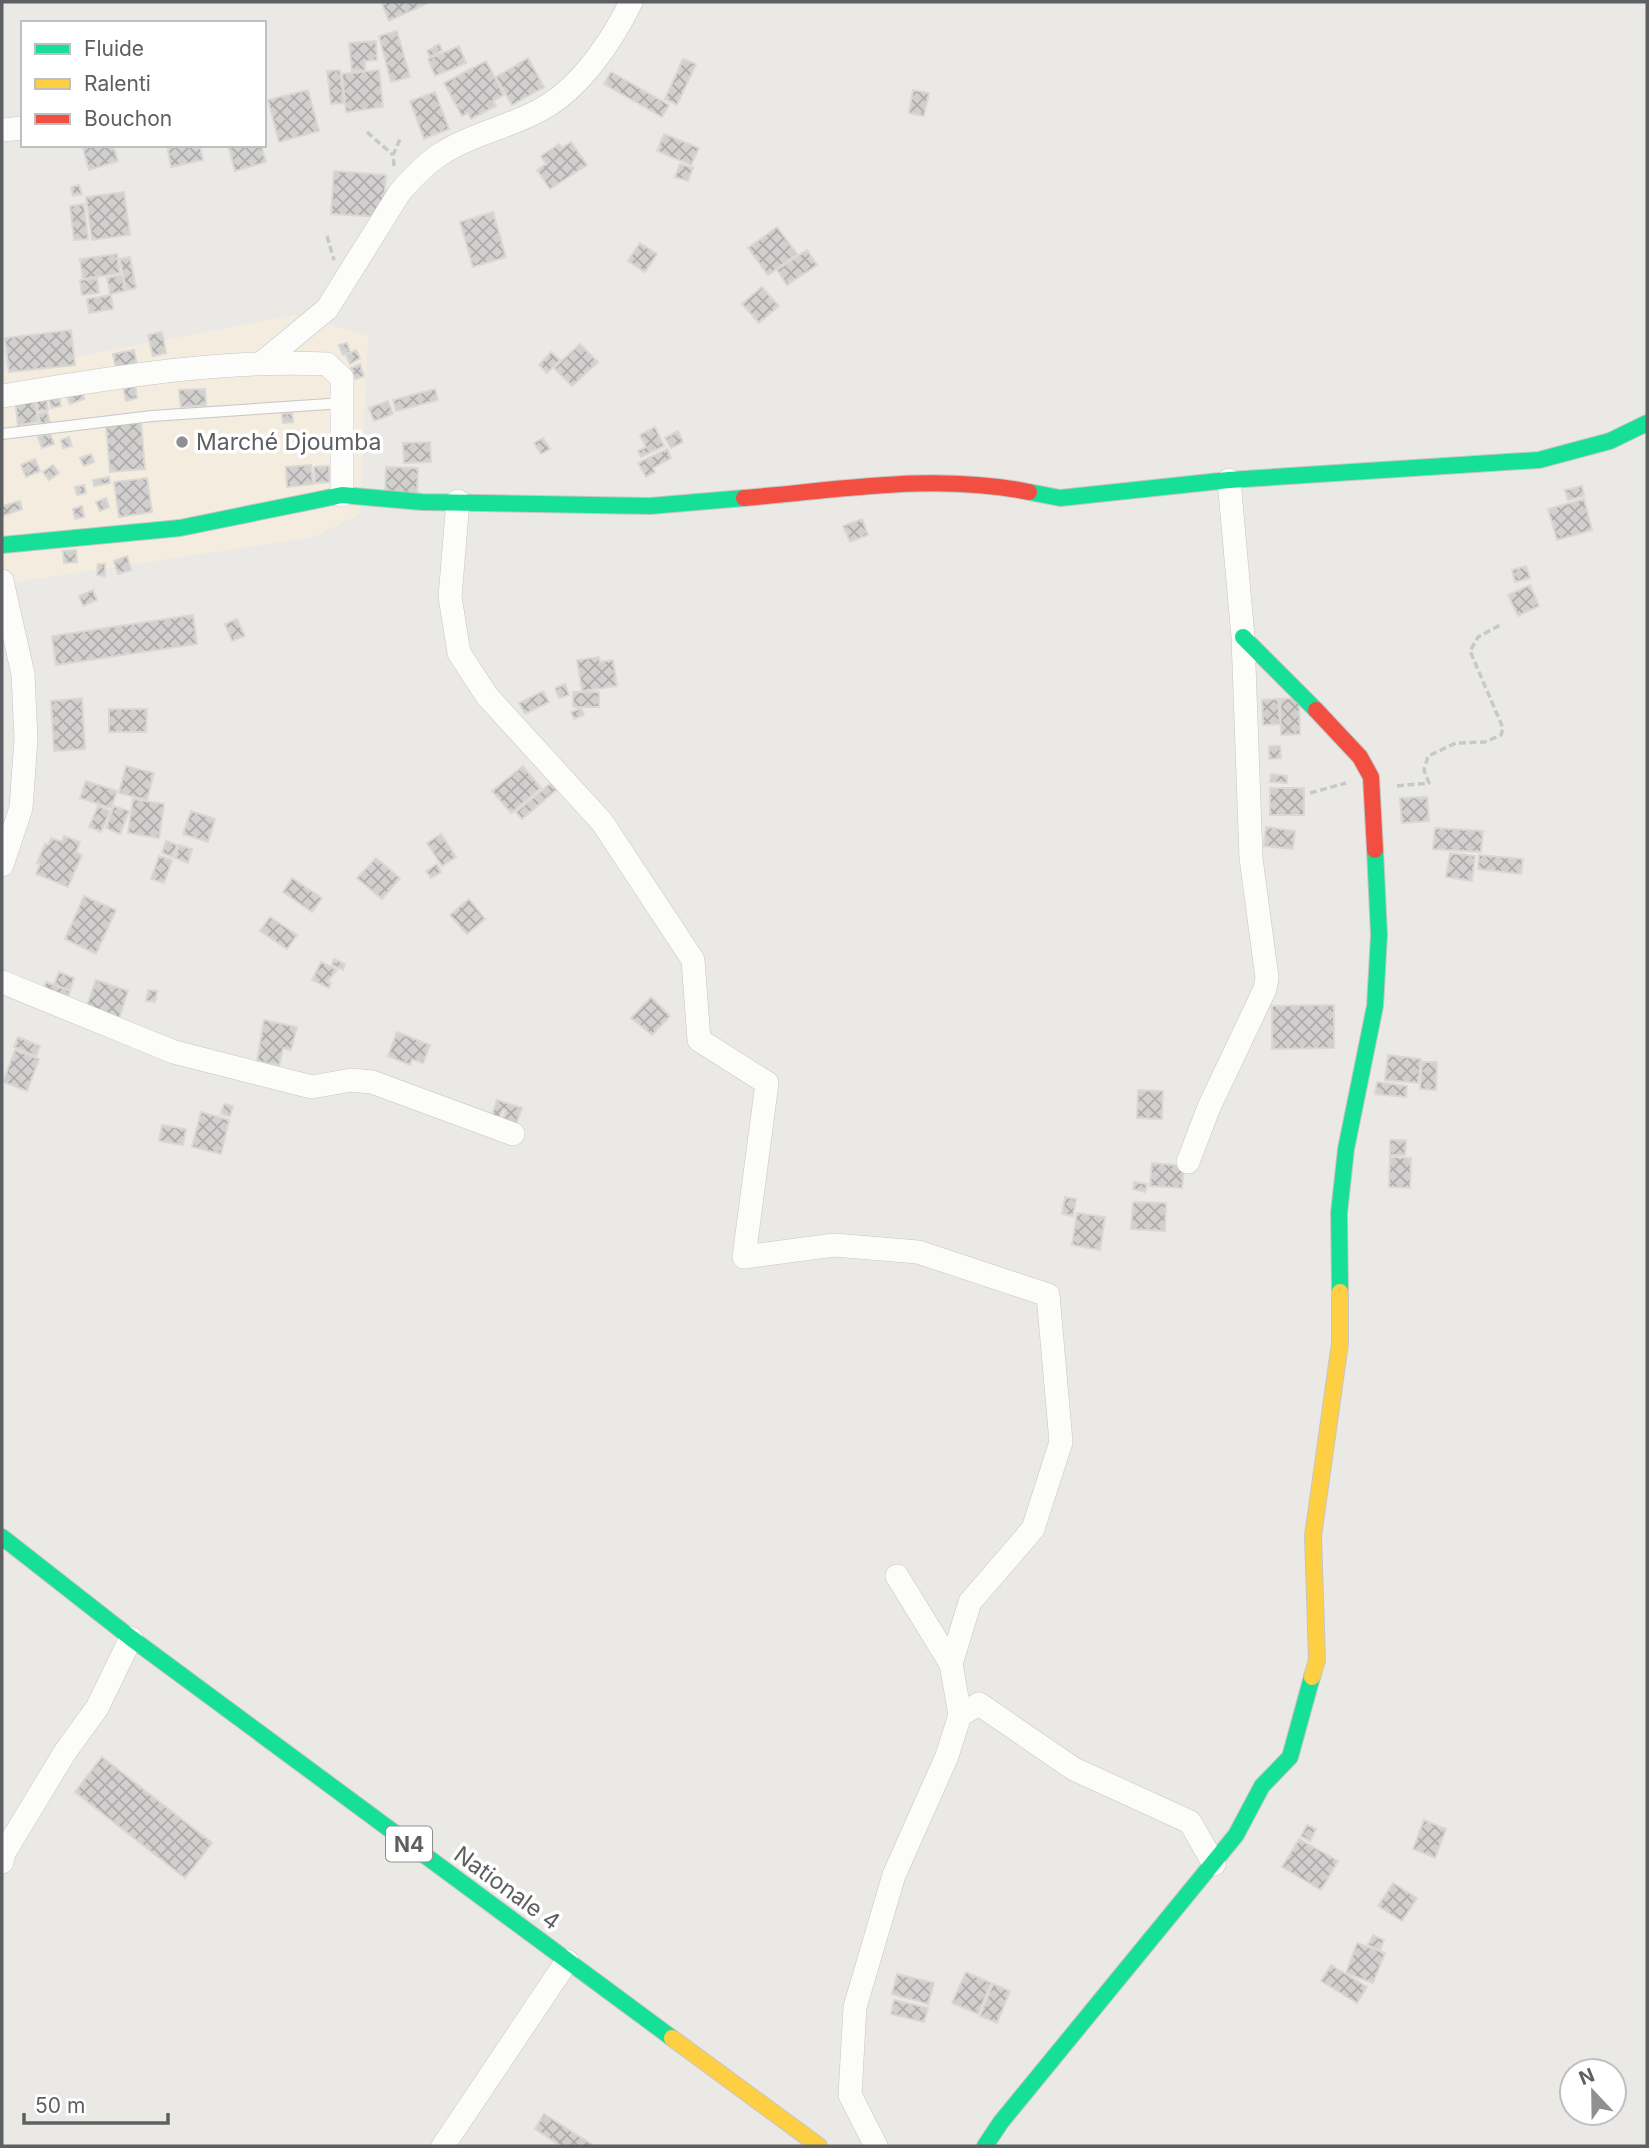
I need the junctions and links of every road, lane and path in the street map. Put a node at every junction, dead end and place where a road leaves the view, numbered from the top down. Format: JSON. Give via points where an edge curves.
{"nodes":[{"id":1,"x":631,"y":2,"type":"edge"},
{"id":2,"x":21,"y":128,"type":"edge"},
{"id":3,"x":2,"y":130,"type":"edge"},
{"id":4,"x":367,"y":132,"type":"dead end"},
{"id":5,"x":393,"y":155,"type":"dead end"},
{"id":6,"x":264,"y":361,"type":"junction"},
{"id":7,"x":2,"y":396,"type":"edge"},
{"id":8,"x":344,"y":403,"type":"junction"},
{"id":9,"x":1647,"y":423,"type":"edge"},
{"id":10,"x":2,"y":434,"type":"edge"},
{"id":11,"x":1229,"y":480,"type":"junction"},
{"id":12,"x":342,"y":495,"type":"junction"},
{"id":13,"x":458,"y":501,"type":"junction"},
{"id":14,"x":2,"y":545,"type":"edge"},
{"id":15,"x":2,"y":581,"type":"edge"},
{"id":16,"x":1500,"y":625,"type":"dead end"},
{"id":17,"x":1243,"y":637,"type":"junction"},
{"id":18,"x":1371,"y":777,"type":"junction"},
{"id":19,"x":1310,"y":793,"type":"dead end"},
{"id":20,"x":2,"y":865,"type":"edge"},
{"id":21,"x":2,"y":982,"type":"edge"},
{"id":22,"x":513,"y":1134,"type":"dead end"},
{"id":23,"x":1188,"y":1162,"type":"dead end"},
{"id":24,"x":2,"y":1537,"type":"edge"},
{"id":25,"x":897,"y":1576,"type":"dead end"},
{"id":26,"x":131,"y":1638,"type":"junction"},
{"id":27,"x":951,"y":1664,"type":"junction"},
{"id":28,"x":960,"y":1715,"type":"junction"},
{"id":29,"x":2,"y":1863,"type":"edge"},
{"id":30,"x":1214,"y":1864,"type":"junction"},
{"id":31,"x":567,"y":1961,"type":"junction"},
{"id":32,"x":443,"y":2146,"type":"edge"},
{"id":33,"x":818,"y":2146,"type":"edge"},
{"id":34,"x":876,"y":2146,"type":"edge"},
{"id":35,"x":985,"y":2146,"type":"edge"}],
"edges":[{"from":1,"to":6,"type":"street","via":[[612,36],[566,92],[530,116],[444,152],[415,175],[327,309]]},
{"from":2,"to":3,"type":"street"},
{"from":4,"to":5,"type":"path"},
{"from":6,"to":7,"type":"street"},
{"from":6,"to":8,"type":"street","via":[[327,364],[342,378]]},
{"from":8,"to":10,"type":"lane","via":[[164,415]]},
{"from":8,"to":12,"type":"street"},
{"from":9,"to":11,"type":"main road","via":[[1610,441],[1539,460]]},
{"from":11,"to":13,"type":"main road","via":[[1060,498],[1000,486],[926,482],[650,506]]},
{"from":11,"to":17,"type":"street"},
{"from":12,"to":13,"type":"main road"},
{"from":12,"to":14,"type":"main road","via":[[180,528]]},
{"from":13,"to":27,"type":"street","via":[[450,597],[459,653],[487,696],[602,822],[693,960],[699,1040],[767,1083],[744,1257],[834,1245],[918,1252],[1048,1295],[1061,1442],[1033,1529],[970,1602]]},
{"from":15,"to":20,"type":"street","via":[[23,674],[26,739],[21,807]]},
{"from":16,"to":18,"type":"path","via":[[1478,637],[1470,651],[1503,728],[1501,735],[1485,742],[1457,743],[1428,756],[1424,770],[1429,783],[1401,787]]},
{"from":17,"to":18,"type":"main road","via":[[1336,730]]},
{"from":17,"to":23,"type":"street","via":[[1251,858],[1268,978]]},
{"from":18,"to":19,"type":"path"},
{"from":18,"to":30,"type":"main road","via":[[1378,935],[1375,1006],[1346,1149],[1339,1213],[1339,1343],[1313,1536],[1317,1660],[1290,1757],[1262,1786],[1236,1835]]},
{"from":21,"to":22,"type":"street","via":[[174,1052],[312,1087],[351,1080],[372,1082]]},
{"from":24,"to":26,"type":"main road","name":"Nationale 4","number":"N4"},
{"from":25,"to":27,"type":"street"},
{"from":26,"to":29,"type":"street","via":[[97,1708],[65,1752]]},
{"from":26,"to":31,"type":"main road","name":"Nationale 4","number":"N4"},
{"from":27,"to":28,"type":"street"},
{"from":28,"to":30,"type":"street","via":[[979,1704],[1074,1769],[1190,1822]]},
{"from":28,"to":34,"type":"street","via":[[947,1756],[894,1875],[855,2007],[850,2095]]},
{"from":30,"to":35,"type":"main road"},
{"from":31,"to":32,"type":"street"},
{"from":31,"to":33,"type":"main road","name":"Nationale 4","number":"N4"}]}
